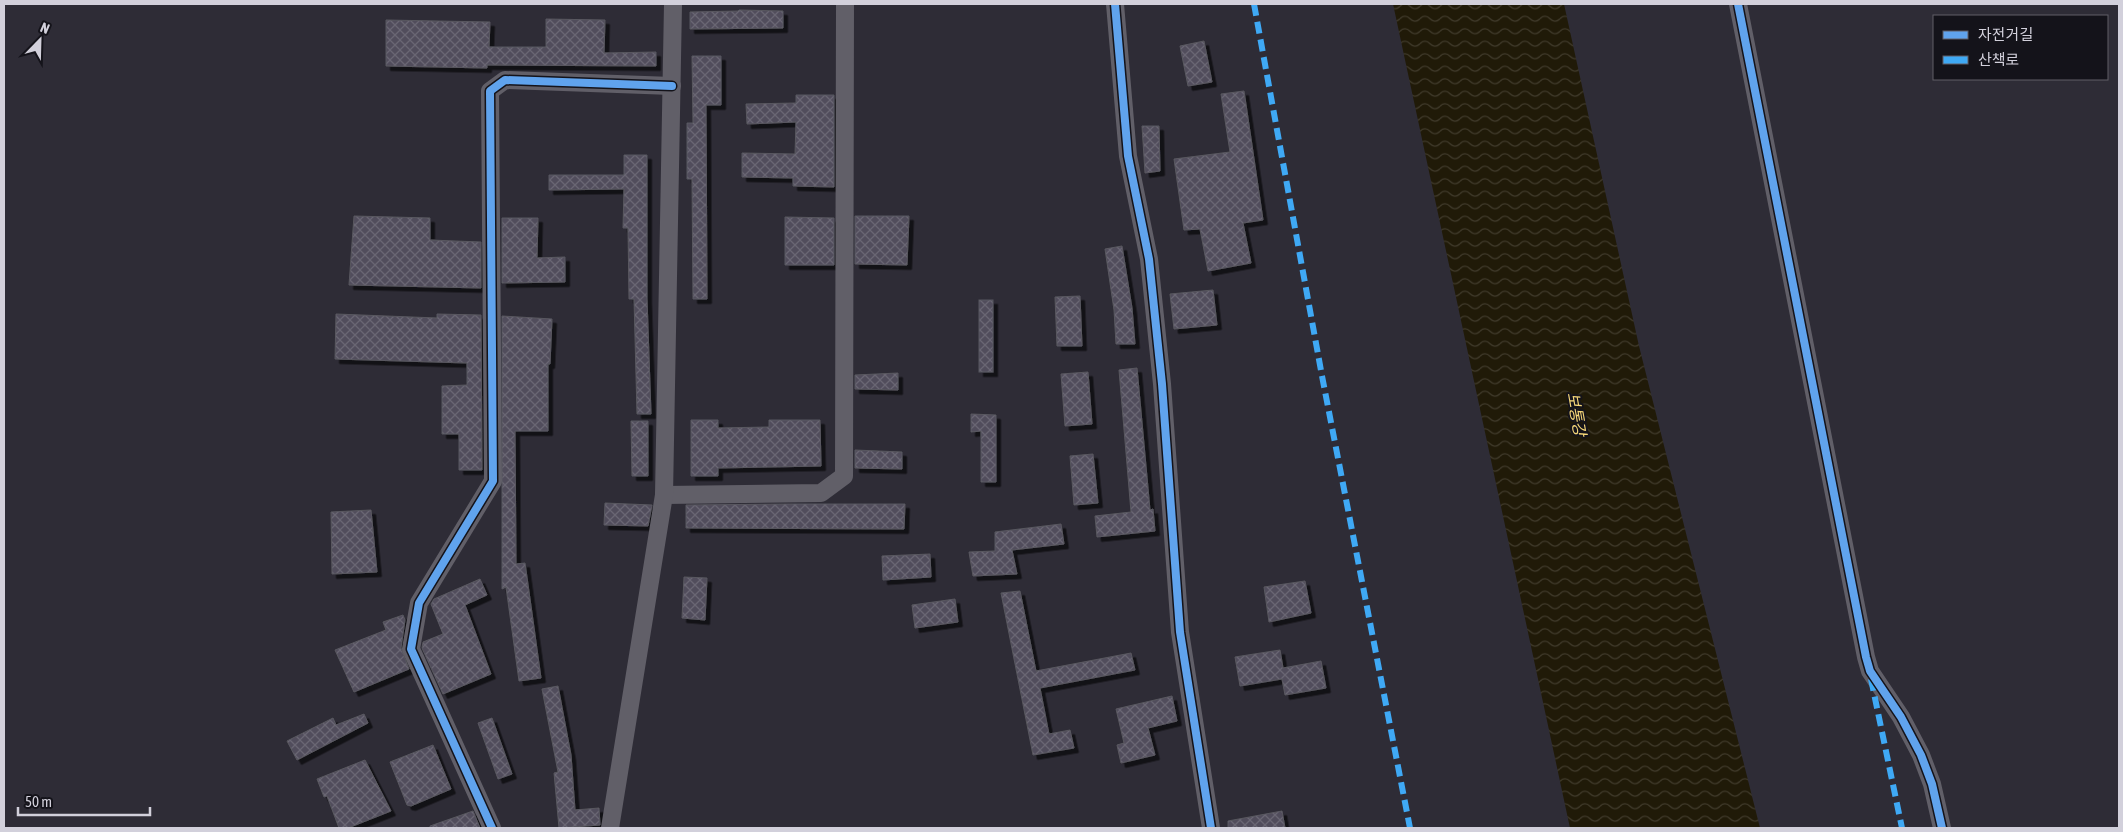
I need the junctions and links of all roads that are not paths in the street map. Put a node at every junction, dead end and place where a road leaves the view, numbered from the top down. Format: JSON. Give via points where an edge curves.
{"nodes":[{"id":1,"x":673,"y":4,"type":"edge"},
{"id":2,"x":845,"y":4,"type":"edge"},
{"id":3,"x":1115,"y":4,"type":"edge"},
{"id":4,"x":1738,"y":4,"type":"edge"},
{"id":5,"x":672,"y":86,"type":"junction"},
{"id":6,"x":664,"y":495,"type":"junction"},
{"id":7,"x":492,"y":828,"type":"edge"},
{"id":8,"x":610,"y":828,"type":"edge"},
{"id":9,"x":1211,"y":828,"type":"edge"},
{"id":10,"x":1942,"y":828,"type":"edge"}],
"edges":[{"from":1,"to":5,"type":"street"},
{"from":2,"to":6,"type":"street","via":[[844,476],[821,493]]},
{"from":3,"to":9,"type":"street","via":[[1128,156],[1149,259],[1162,384],[1180,632]]},
{"from":4,"to":10,"type":"street","via":[[1866,657],[1870,671],[1901,717],[1921,755],[1932,784]]},
{"from":5,"to":6,"type":"street"},
{"from":5,"to":7,"type":"street","via":[[505,80],[490,91],[493,481],[419,603],[411,649]]},
{"from":6,"to":8,"type":"street"}]}
